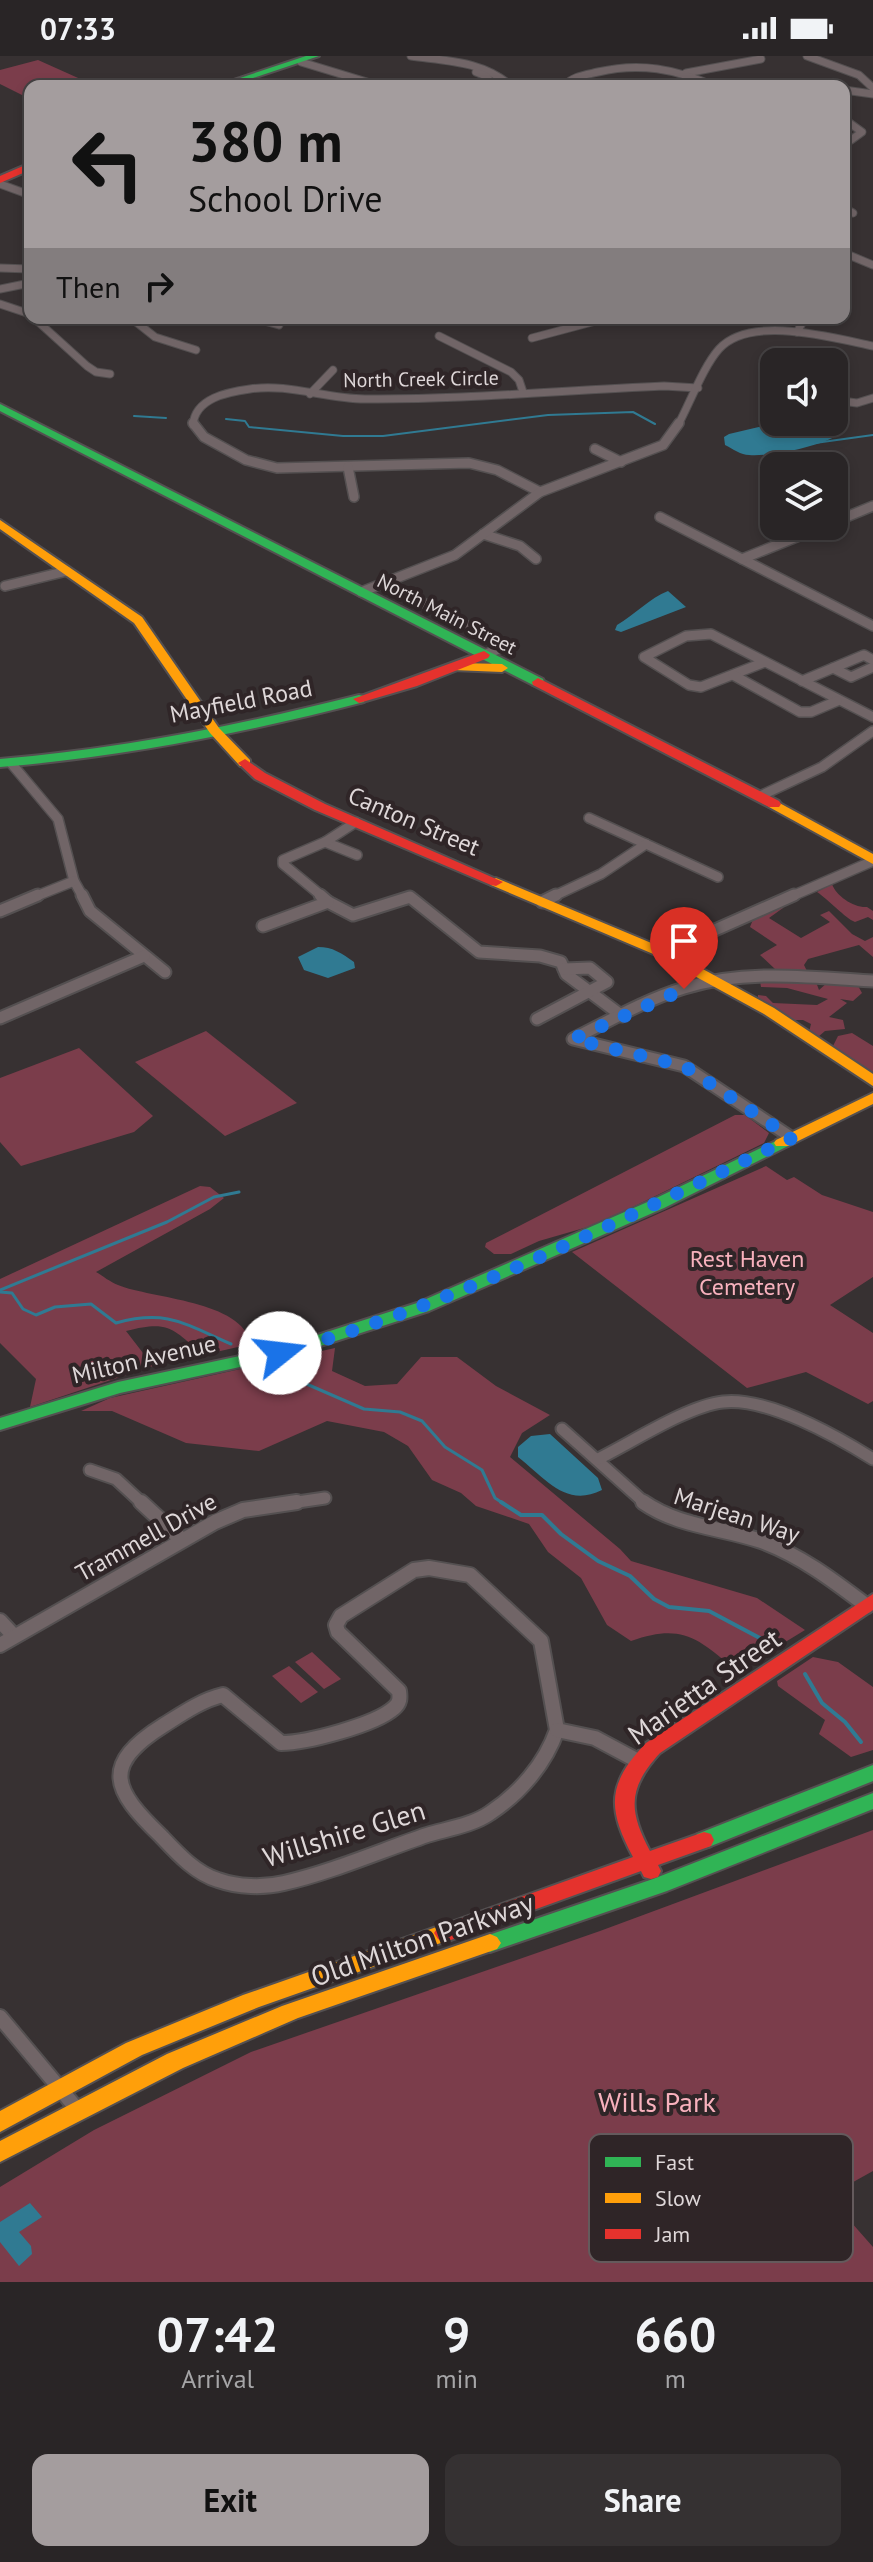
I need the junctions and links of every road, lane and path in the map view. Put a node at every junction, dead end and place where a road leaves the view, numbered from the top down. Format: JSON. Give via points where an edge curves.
{"nodes":[{"id":1,"x":324,"y":56,"type":"edge"},
{"id":2,"x":401,"y":56,"type":"edge"},
{"id":3,"x":411,"y":56,"type":"edge"},
{"id":4,"x":807,"y":56,"type":"edge"},
{"id":5,"x":722,"y":58,"type":"edge"},
{"id":6,"x":308,"y":59,"type":"edge"},
{"id":7,"x":761,"y":59,"type":"dead end"},
{"id":8,"x":733,"y":64,"type":"junction"},
{"id":9,"x":601,"y":71,"type":"junction"},
{"id":10,"x":686,"y":73,"type":"junction"},
{"id":11,"x":614,"y":76,"type":"dead end"},
{"id":12,"x":238,"y":80,"type":"edge"},
{"id":13,"x":354,"y":80,"type":"edge"},
{"id":14,"x":489,"y":80,"type":"edge"},
{"id":15,"x":506,"y":80,"type":"edge"},
{"id":16,"x":571,"y":80,"type":"edge"},
{"id":17,"x":699,"y":80,"type":"edge"},
{"id":18,"x":850,"y":91,"type":"edge"},
{"id":19,"x":872,"y":94,"type":"edge"},
{"id":20,"x":850,"y":96,"type":"edge"},
{"id":21,"x":850,"y":122,"type":"edge"},
{"id":22,"x":851,"y":140,"type":"dead end"},
{"id":23,"x":24,"y":169,"type":"edge"},
{"id":24,"x":0,"y":182,"type":"edge"},
{"id":25,"x":24,"y":192,"type":"edge"},
{"id":26,"x":850,"y":211,"type":"edge"},
{"id":27,"x":853,"y":213,"type":"dead end"},
{"id":28,"x":850,"y":255,"type":"edge"},
{"id":29,"x":873,"y":265,"type":"edge"},
{"id":30,"x":0,"y":268,"type":"edge"},
{"id":31,"x":24,"y":269,"type":"edge"},
{"id":32,"x":24,"y":284,"type":"edge"},
{"id":33,"x":0,"y":289,"type":"edge"},
{"id":34,"x":0,"y":304,"type":"edge"},
{"id":35,"x":24,"y":313,"type":"edge"},
{"id":36,"x":41,"y":324,"type":"edge"},
{"id":37,"x":139,"y":324,"type":"edge"},
{"id":38,"x":275,"y":324,"type":"edge"},
{"id":39,"x":568,"y":324,"type":"edge"},
{"id":40,"x":802,"y":324,"type":"edge"},
{"id":41,"x":279,"y":325,"type":"dead end"},
{"id":42,"x":797,"y":332,"type":"junction"},
{"id":43,"x":439,"y":336,"type":"dead end"},
{"id":44,"x":532,"y":338,"type":"dead end"},
{"id":45,"x":873,"y":346,"type":"edge"},
{"id":46,"x":196,"y":350,"type":"dead end"},
{"id":47,"x":333,"y":370,"type":"dead end"},
{"id":48,"x":110,"y":374,"type":"dead end"},
{"id":49,"x":698,"y":388,"type":"junction"},
{"id":50,"x":523,"y":392,"type":"junction"},
{"id":51,"x":310,"y":394,"type":"junction"},
{"id":52,"x":873,"y":398,"type":"edge"},
{"id":53,"x":848,"y":401,"type":"edge"},
{"id":54,"x":863,"y":402,"type":"junction"},
{"id":55,"x":0,"y":407,"type":"edge"},
{"id":56,"x":872,"y":407,"type":"edge"},
{"id":57,"x":595,"y":449,"type":"dead end"},
{"id":58,"x":621,"y":462,"type":"junction"},
{"id":59,"x":348,"y":467,"type":"junction"},
{"id":60,"x":540,"y":492,"type":"junction"},
{"id":61,"x":354,"y":497,"type":"dead end"},
{"id":62,"x":873,"y":506,"type":"edge"},
{"id":63,"x":848,"y":516,"type":"edge"},
{"id":64,"x":660,"y":517,"type":"dead end"},
{"id":65,"x":0,"y":524,"type":"edge"},
{"id":66,"x":483,"y":534,"type":"junction"},
{"id":67,"x":789,"y":540,"type":"edge"},
{"id":68,"x":536,"y":559,"type":"dead end"},
{"id":69,"x":742,"y":559,"type":"junction"},
{"id":70,"x":53,"y":572,"type":"junction"},
{"id":71,"x":3,"y":587,"type":"edge"},
{"id":72,"x":361,"y":592,"type":"junction"},
{"id":73,"x":404,"y":593,"type":"dead end"},
{"id":74,"x":425,"y":604,"type":"junction"},
{"id":75,"x":402,"y":613,"type":"junction"},
{"id":76,"x":873,"y":626,"type":"edge"},
{"id":77,"x":484,"y":655,"type":"junction"},
{"id":78,"x":873,"y":660,"type":"edge"},
{"id":79,"x":765,"y":662,"type":"junction"},
{"id":80,"x":457,"y":667,"type":"junction"},
{"id":81,"x":873,"y":667,"type":"edge"},
{"id":82,"x":833,"y":668,"type":"junction"},
{"id":83,"x":511,"y":669,"type":"junction"},
{"id":84,"x":733,"y":675,"type":"junction"},
{"id":85,"x":802,"y":681,"type":"junction"},
{"id":86,"x":837,"y":701,"type":"junction"},
{"id":87,"x":873,"y":717,"type":"edge"},
{"id":88,"x":214,"y":731,"type":"junction"},
{"id":89,"x":873,"y":731,"type":"edge"},
{"id":90,"x":6,"y":763,"type":"edge"},
{"id":91,"x":760,"y":796,"type":"junction"},
{"id":92,"x":589,"y":818,"type":"dead end"},
{"id":93,"x":356,"y":822,"type":"junction"},
{"id":94,"x":325,"y":842,"type":"junction"},
{"id":95,"x":646,"y":844,"type":"junction"},
{"id":96,"x":357,"y":855,"type":"dead end"},
{"id":97,"x":873,"y":860,"type":"edge"},
{"id":98,"x":718,"y":877,"type":"dead end"},
{"id":99,"x":74,"y":881,"type":"junction"},
{"id":100,"x":328,"y":902,"type":"junction"},
{"id":101,"x":542,"y":902,"type":"junction"},
{"id":102,"x":0,"y":911,"type":"edge"},
{"id":103,"x":263,"y":926,"type":"dead end"},
{"id":104,"x":663,"y":953,"type":"junction"},
{"id":105,"x":144,"y":956,"type":"junction"},
{"id":106,"x":564,"y":969,"type":"junction"},
{"id":107,"x":165,"y":972,"type":"dead end"},
{"id":108,"x":716,"y":981,"type":"junction"},
{"id":109,"x":873,"y":981,"type":"edge"},
{"id":110,"x":591,"y":993,"type":"junction"},
{"id":111,"x":622,"y":1016,"type":"junction"},
{"id":112,"x":0,"y":1018,"type":"edge"},
{"id":113,"x":537,"y":1019,"type":"dead end"},
{"id":114,"x":873,"y":1081,"type":"edge"},
{"id":115,"x":873,"y":1098,"type":"edge"},
{"id":116,"x":792,"y":1138,"type":"junction"},
{"id":117,"x":0,"y":1424,"type":"edge"},
{"id":118,"x":562,"y":1429,"type":"dead end"},
{"id":119,"x":598,"y":1459,"type":"junction"},
{"id":120,"x":873,"y":1459,"type":"edge"},
{"id":121,"x":90,"y":1470,"type":"dead end"},
{"id":122,"x":325,"y":1498,"type":"dead end"},
{"id":123,"x":181,"y":1539,"type":"junction"},
{"id":124,"x":870,"y":1604,"type":"edge"},
{"id":125,"x":0,"y":1621,"type":"edge"},
{"id":126,"x":14,"y":1636,"type":"junction"},
{"id":127,"x":0,"y":1645,"type":"edge"},
{"id":128,"x":557,"y":1730,"type":"junction"},
{"id":129,"x":638,"y":1761,"type":"junction"},
{"id":130,"x":873,"y":1773,"type":"edge"},
{"id":131,"x":873,"y":1801,"type":"edge"},
{"id":132,"x":647,"y":1863,"type":"junction"},
{"id":133,"x":660,"y":1885,"type":"junction"},
{"id":134,"x":0,"y":2017,"type":"edge"},
{"id":135,"x":60,"y":2088,"type":"junction"},
{"id":136,"x":77,"y":2109,"type":"junction"},
{"id":137,"x":0,"y":2122,"type":"edge"},
{"id":138,"x":0,"y":2152,"type":"edge"}],
"edges":[{"from":1,"to":6,"type":"street"},
{"from":2,"to":14,"type":"street","via":[[472,71]]},
{"from":3,"to":15,"type":"street","via":[[484,68]]},
{"from":4,"to":19,"type":"street","via":[[859,75]]},
{"from":5,"to":8,"type":"street"},
{"from":6,"to":12,"type":"street"},
{"from":6,"to":13,"type":"street","via":[[327,73]]},
{"from":7,"to":8,"type":"street"},
{"from":8,"to":10,"type":"street"},
{"from":9,"to":10,"type":"street","via":[[635,64]]},
{"from":9,"to":11,"type":"street"},
{"from":9,"to":16,"type":"street"},
{"from":10,"to":17,"type":"street"},
{"from":18,"to":19,"type":"street"},
{"from":19,"to":20,"type":"street"},
{"from":21,"to":22,"type":"street","via":[[862,132]]},
{"from":23,"to":24,"type":"street"},
{"from":24,"to":25,"type":"street"},
{"from":26,"to":27,"type":"street"},
{"from":28,"to":29,"type":"street"},
{"from":30,"to":31,"type":"street"},
{"from":32,"to":33,"type":"street"},
{"from":34,"to":35,"type":"street"},
{"from":36,"to":48,"type":"street","via":[[87,366]]},
{"from":37,"to":46,"type":"street","via":[[155,337]]},
{"from":38,"to":41,"type":"street"},
{"from":39,"to":44,"type":"street"},
{"from":40,"to":42,"type":"street"},
{"from":42,"to":45,"type":"street"},
{"from":42,"to":49,"type":"street","via":[[759,332],[729,341]]},
{"from":43,"to":50,"type":"street","via":[[511,372]]},
{"from":47,"to":51,"type":"street"},
{"from":49,"to":50,"type":"street","name":"North Creek Circle"},
{"from":49,"to":58,"type":"street","via":[[668,441]]},
{"from":50,"to":51,"type":"street","name":"North Creek Circle","via":[[364,399]]},
{"from":51,"to":59,"type":"street","name":"North Creek Circle","via":[[266,388],[232,393],[199,407],[193,426],[259,465]]},
{"from":52,"to":54,"type":"street"},
{"from":53,"to":54,"type":"street"},
{"from":54,"to":56,"type":"street"},
{"from":55,"to":72,"type":"street","name":"North Main Street"},
{"from":57,"to":58,"type":"street"},
{"from":58,"to":60,"type":"street"},
{"from":59,"to":60,"type":"street","name":"North Creek Circle","via":[[469,463],[497,470]]},
{"from":59,"to":61,"type":"street"},
{"from":60,"to":66,"type":"street"},
{"from":62,"to":63,"type":"street"},
{"from":64,"to":69,"type":"street"},
{"from":65,"to":70,"type":"street","name":"Canton Street"},
{"from":66,"to":68,"type":"street","via":[[520,546]]},
{"from":66,"to":72,"type":"street","via":[[455,555]]},
{"from":67,"to":69,"type":"street"},
{"from":69,"to":76,"type":"street"},
{"from":70,"to":71,"type":"street"},
{"from":70,"to":88,"type":"street","name":"Canton Street","via":[[138,620]]},
{"from":72,"to":75,"type":"street","name":"North Main Street"},
{"from":73,"to":74,"type":"street"},
{"from":74,"to":75,"type":"street"},
{"from":74,"to":77,"type":"street","via":[[500,643],[501,648]]},
{"from":75,"to":77,"type":"street","name":"North Main Street"},
{"from":77,"to":80,"type":"street","name":"Mayfield Road"},
{"from":77,"to":83,"type":"street","name":"North Main Street"},
{"from":78,"to":82,"type":"street","via":[[864,655]]},
{"from":79,"to":84,"type":"street"},
{"from":79,"to":84,"type":"street","via":[[704,633],[644,657],[695,687]]},
{"from":79,"to":85,"type":"street"},
{"from":80,"to":83,"type":"street"},
{"from":80,"to":88,"type":"street","name":"Mayfield Road","via":[[361,701]]},
{"from":81,"to":82,"type":"street","via":[[851,677]]},
{"from":82,"to":85,"type":"street"},
{"from":83,"to":91,"type":"street","name":"North Main Street"},
{"from":84,"to":86,"type":"street","via":[[800,712]]},
{"from":85,"to":86,"type":"street"},
{"from":86,"to":87,"type":"street"},
{"from":88,"to":90,"type":"street","name":"Mayfield Road"},
{"from":88,"to":93,"type":"street","name":"Canton Street","via":[[260,776]]},
{"from":89,"to":91,"type":"street","via":[[822,767]]},
{"from":90,"to":99,"type":"street","via":[[58,819]]},
{"from":91,"to":97,"type":"street","name":"North Main Street"},
{"from":92,"to":95,"type":"street"},
{"from":93,"to":94,"type":"street"},
{"from":93,"to":101,"type":"street","name":"Canton Street"},
{"from":94,"to":96,"type":"street"},
{"from":94,"to":100,"type":"street","via":[[283,864]]},
{"from":95,"to":98,"type":"street"},
{"from":95,"to":101,"type":"street","via":[[615,866]]},
{"from":97,"to":104,"type":"street"},
{"from":99,"to":102,"type":"street"},
{"from":99,"to":105,"type":"street","via":[[90,911]]},
{"from":100,"to":103,"type":"street"},
{"from":100,"to":106,"type":"street","via":[[353,915],[410,897],[479,952],[545,957],[561,962]]},
{"from":101,"to":104,"type":"street","name":"Canton Street"},
{"from":104,"to":108,"type":"street","name":"Canton Street"},
{"from":105,"to":107,"type":"street"},
{"from":105,"to":112,"type":"street"},
{"from":106,"to":110,"type":"street"},
{"from":106,"to":110,"type":"street","via":[[590,968],[607,980]]},
{"from":108,"to":109,"type":"street","via":[[769,976]]},
{"from":108,"to":111,"type":"street"},
{"from":108,"to":114,"type":"street","name":"Canton Street"},
{"from":110,"to":111,"type":"street"},
{"from":110,"to":113,"type":"street"},
{"from":111,"to":116,"type":"street","via":[[573,1039],[684,1066]]},
{"from":115,"to":116,"type":"street","name":"Milton Avenue"},
{"from":116,"to":117,"type":"street","name":"Milton Avenue","via":[[632,1216],[386,1320],[280,1353],[118,1388]]},
{"from":118,"to":119,"type":"street","name":"Marjean Way"},
{"from":119,"to":120,"type":"street","via":[[711,1405],[735,1401],[839,1437]]},
{"from":119,"to":124,"type":"street","name":"Marjean Way","via":[[659,1513],[780,1549]]},
{"from":121,"to":123,"type":"street","via":[[116,1479]]},
{"from":122,"to":123,"type":"street","name":"Trammell Drive","via":[[243,1510]]},
{"from":123,"to":126,"type":"street","name":"Trammell Drive"},
{"from":124,"to":129,"type":"street","name":"Marietta Street"},
{"from":125,"to":126,"type":"street"},
{"from":126,"to":127,"type":"street","name":"Trammell Drive"},
{"from":128,"to":128,"type":"street","name":"Willshire Glen","via":[[528,1782],[488,1815],[284,1883],[257,1887],[203,1875],[128,1802],[120,1781],[122,1762],[133,1747],[209,1698],[223,1695],[281,1743],[382,1716],[396,1707],[399,1691],[336,1625],[341,1616],[414,1570],[429,1568],[470,1575],[541,1641]]},
{"from":128,"to":129,"type":"street","via":[[595,1738]]},
{"from":129,"to":132,"type":"street","name":"Marietta Street","via":[[625,1778],[621,1805]]},
{"from":130,"to":132,"type":"street","name":"Old Milton Parkway"},
{"from":131,"to":133,"type":"street","name":"Old Milton Parkway"},
{"from":132,"to":133,"type":"street","name":"Marietta Street"},
{"from":132,"to":135,"type":"street","name":"Old Milton Parkway","via":[[251,2001],[134,2049]]},
{"from":133,"to":136,"type":"street","name":"Old Milton Parkway","via":[[290,2012]]},
{"from":134,"to":135,"type":"street"},
{"from":135,"to":136,"type":"street"},
{"from":135,"to":137,"type":"street","name":"Old Milton Parkway"},
{"from":136,"to":138,"type":"street","name":"Old Milton Parkway"}]}
